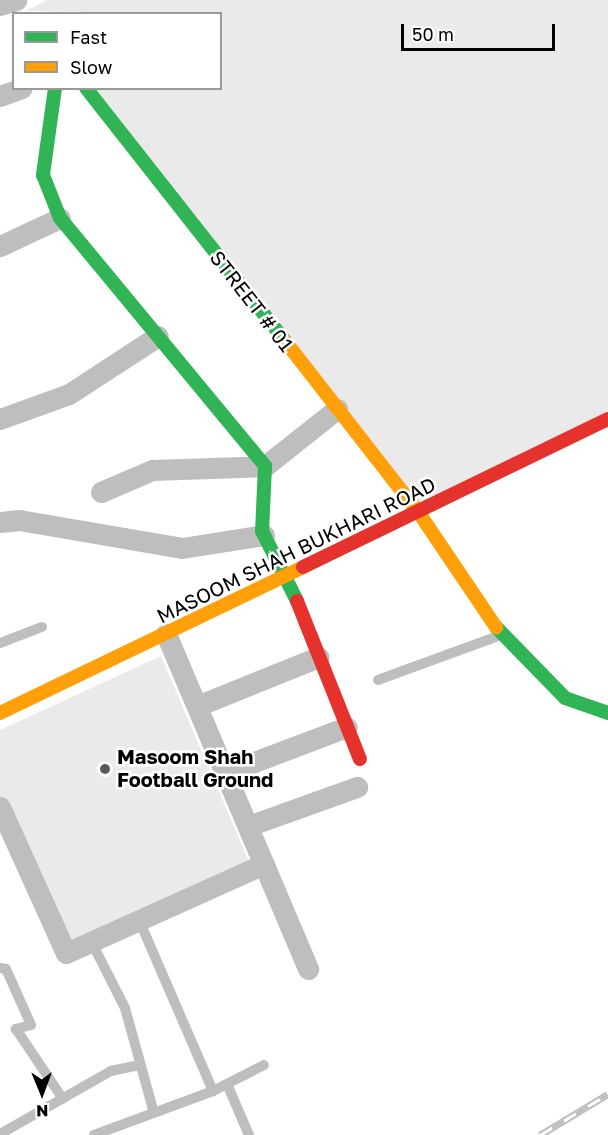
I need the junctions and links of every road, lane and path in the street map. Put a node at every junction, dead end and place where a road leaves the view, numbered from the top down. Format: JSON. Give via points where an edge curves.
{"nodes":[{"id":1,"x":16,"y":0,"type":"edge"},
{"id":2,"x":0,"y":5,"type":"edge"},
{"id":3,"x":16,"y":90,"type":"edge"},
{"id":4,"x":55,"y":90,"type":"edge"},
{"id":5,"x":88,"y":90,"type":"edge"},
{"id":6,"x":0,"y":96,"type":"edge"},
{"id":7,"x":60,"y":218,"type":"junction"},
{"id":8,"x":0,"y":246,"type":"edge"},
{"id":9,"x":158,"y":336,"type":"junction"},
{"id":10,"x":337,"y":409,"type":"junction"},
{"id":11,"x":0,"y":419,"type":"edge"},
{"id":12,"x":608,"y":420,"type":"edge"},
{"id":13,"x":265,"y":466,"type":"junction"},
{"id":14,"x":101,"y":492,"type":"dead end"},
{"id":15,"x":419,"y":513,"type":"junction"},
{"id":16,"x":0,"y":522,"type":"edge"},
{"id":17,"x":264,"y":535,"type":"junction"},
{"id":18,"x":286,"y":576,"type":"junction"},
{"id":19,"x":42,"y":627,"type":"dead end"},
{"id":20,"x":166,"y":634,"type":"junction"},
{"id":21,"x":501,"y":635,"type":"junction"},
{"id":22,"x":0,"y":643,"type":"edge"},
{"id":23,"x":318,"y":657,"type":"junction"},
{"id":24,"x":378,"y":680,"type":"dead end"},
{"id":25,"x":197,"y":706,"type":"junction"},
{"id":26,"x":0,"y":713,"type":"edge"},
{"id":27,"x":608,"y":713,"type":"edge"},
{"id":28,"x":347,"y":727,"type":"junction"},
{"id":29,"x":360,"y":759,"type":"dead end"},
{"id":30,"x":225,"y":773,"type":"junction"},
{"id":31,"x":357,"y":787,"type":"dead end"},
{"id":32,"x":0,"y":807,"type":"edge"},
{"id":33,"x":248,"y":826,"type":"junction"},
{"id":34,"x":264,"y":864,"type":"junction"},
{"id":35,"x":139,"y":920,"type":"junction"},
{"id":36,"x":91,"y":941,"type":"junction"},
{"id":37,"x":0,"y":968,"type":"edge"},
{"id":38,"x":308,"y":969,"type":"dead end"},
{"id":39,"x":140,"y":1065,"type":"junction"},
{"id":40,"x":264,"y":1065,"type":"dead end"},
{"id":41,"x":227,"y":1084,"type":"junction"},
{"id":42,"x":213,"y":1091,"type":"junction"},
{"id":43,"x":63,"y":1100,"type":"junction"},
{"id":44,"x":153,"y":1110,"type":"junction"},
{"id":45,"x":0,"y":1134,"type":"edge"},
{"id":46,"x":100,"y":1134,"type":"edge"},
{"id":47,"x":249,"y":1135,"type":"edge"}],
"edges":[{"from":1,"to":2,"type":"street"},
{"from":3,"to":6,"type":"street"},
{"from":4,"to":7,"type":"street","via":[[43,175]]},
{"from":5,"to":10,"type":"street","name":"STREET # 01"},
{"from":7,"to":8,"type":"street"},
{"from":7,"to":9,"type":"street"},
{"from":9,"to":11,"type":"street","via":[[69,394]]},
{"from":9,"to":13,"type":"street"},
{"from":10,"to":13,"type":"street"},
{"from":10,"to":15,"type":"street","name":"STREET # 01"},
{"from":12,"to":15,"type":"street","name":"MASOOM SHAH BUKHARI ROAD"},
{"from":13,"to":14,"type":"street","via":[[152,470]]},
{"from":13,"to":17,"type":"street"},
{"from":15,"to":18,"type":"street","name":"MASOOM SHAH BUKHARI ROAD"},
{"from":15,"to":21,"type":"street","name":"STREET # 01"},
{"from":16,"to":17,"type":"street","via":[[19,520],[182,548]]},
{"from":17,"to":18,"type":"street"},
{"from":18,"to":20,"type":"street","name":"MASOOM SHAH BUKHARI ROAD"},
{"from":18,"to":23,"type":"street"},
{"from":19,"to":22,"type":"lane"},
{"from":20,"to":25,"type":"street"},
{"from":20,"to":26,"type":"street","name":"MASOOM SHAH BUKHARI ROAD"},
{"from":21,"to":24,"type":"lane"},
{"from":21,"to":27,"type":"street","name":"STREET # 01","via":[[565,698]]},
{"from":23,"to":25,"type":"street"},
{"from":23,"to":28,"type":"street"},
{"from":25,"to":30,"type":"street"},
{"from":28,"to":29,"type":"street"},
{"from":28,"to":30,"type":"street"},
{"from":30,"to":33,"type":"street"},
{"from":31,"to":33,"type":"street"},
{"from":32,"to":36,"type":"street","via":[[66,953]]},
{"from":33,"to":34,"type":"street"},
{"from":34,"to":35,"type":"street"},
{"from":34,"to":38,"type":"street"},
{"from":35,"to":36,"type":"street"},
{"from":35,"to":42,"type":"lane"},
{"from":36,"to":39,"type":"lane","via":[[125,1008]]},
{"from":37,"to":43,"type":"lane","via":[[6,969],[31,1025],[16,1029]]},
{"from":39,"to":43,"type":"lane","via":[[111,1071]]},
{"from":39,"to":44,"type":"lane"},
{"from":40,"to":41,"type":"lane"},
{"from":41,"to":42,"type":"lane"},
{"from":41,"to":47,"type":"lane"},
{"from":42,"to":44,"type":"lane"},
{"from":43,"to":45,"type":"lane"},
{"from":44,"to":46,"type":"lane"}]}
